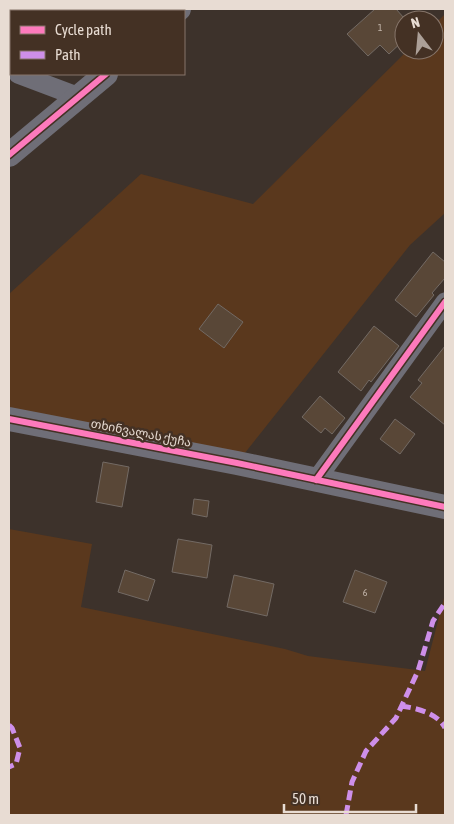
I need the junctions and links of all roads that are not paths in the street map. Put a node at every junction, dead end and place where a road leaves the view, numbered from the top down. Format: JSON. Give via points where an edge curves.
{"nodes":[{"id":1,"x":21,"y":75,"type":"edge"},
{"id":2,"x":105,"y":75,"type":"edge"},
{"id":3,"x":79,"y":97,"type":"junction"},
{"id":4,"x":9,"y":155,"type":"edge"},
{"id":5,"x":445,"y":302,"type":"edge"},
{"id":6,"x":9,"y":419,"type":"edge"},
{"id":7,"x":316,"y":480,"type":"junction"},
{"id":8,"x":445,"y":506,"type":"edge"}],
"edges":[{"from":1,"to":3,"type":"street"},
{"from":2,"to":3,"type":"street"},
{"from":3,"to":4,"type":"street"},
{"from":5,"to":7,"type":"street"},
{"from":6,"to":7,"type":"street","name":"თხინვალას ქუჩა"},
{"from":7,"to":8,"type":"street","name":"თხინვალას ქუჩა"}]}
